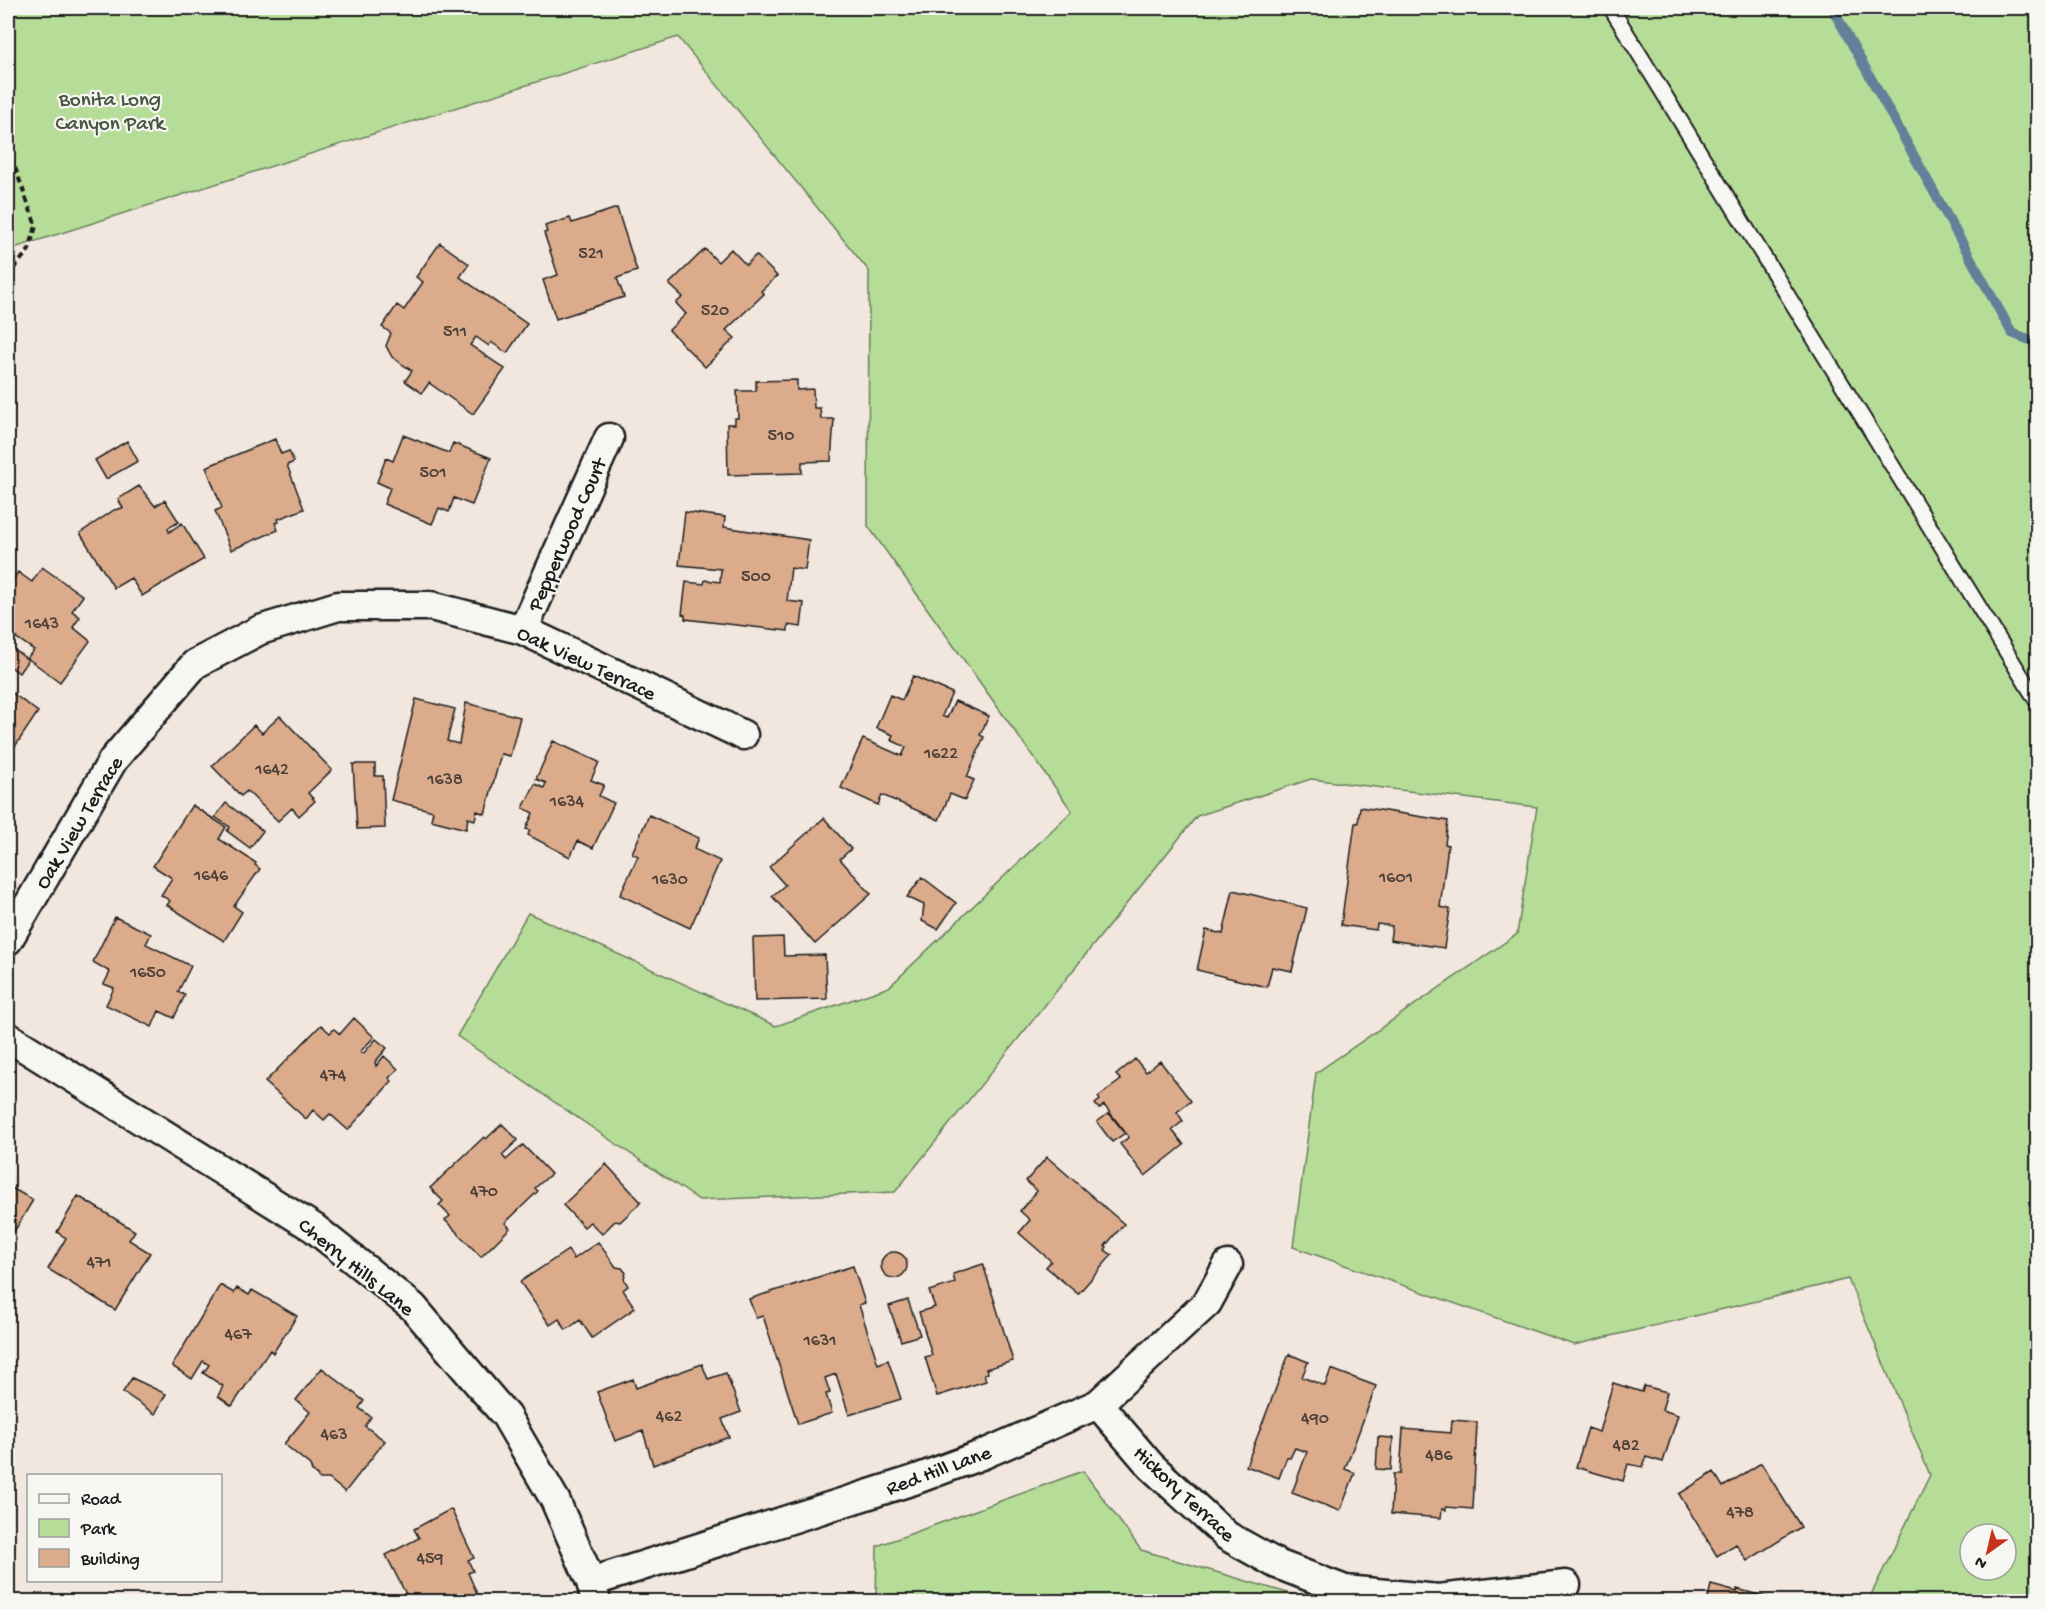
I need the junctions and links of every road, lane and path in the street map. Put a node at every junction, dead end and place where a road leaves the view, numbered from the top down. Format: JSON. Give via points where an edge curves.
{"nodes":[{"id":1,"x":1611,"y":8,"type":"edge"},
{"id":2,"x":8,"y":148,"type":"edge"},
{"id":3,"x":8,"y":275,"type":"edge"},
{"id":4,"x":609,"y":438,"type":"dead end"},
{"id":5,"x":523,"y":630,"type":"junction"},
{"id":6,"x":2037,"y":703,"type":"edge"},
{"id":7,"x":743,"y":735,"type":"dead end"},
{"id":8,"x":8,"y":940,"type":"edge"},
{"id":9,"x":8,"y":1037,"type":"edge"},
{"id":10,"x":1228,"y":1265,"type":"dead end"},
{"id":11,"x":1098,"y":1404,"type":"junction"},
{"id":12,"x":1566,"y":1585,"type":"dead end"},
{"id":13,"x":593,"y":1592,"type":"edge"}],
"edges":[{"from":1,"to":6,"type":"lane"},
{"from":2,"to":3,"type":"path","via":[[36,226],[29,250]]},
{"from":4,"to":5,"type":"street","name":"Pepperwood Court"},
{"from":5,"to":7,"type":"street","name":"Oak View Terrace"},
{"from":5,"to":8,"type":"street","name":"Oak View Terrace","via":[[431,606],[338,606],[260,630],[195,664],[112,760]]},
{"from":9,"to":13,"type":"street","name":"Cherry Hills Lane","via":[[314,1228],[413,1307],[506,1416],[555,1500]]},
{"from":10,"to":11,"type":"street","name":"Red Hill Lane","via":[[1207,1303]]},
{"from":11,"to":12,"type":"street","name":"Hickory Terrace","via":[[1151,1466],[1227,1536],[1277,1564],[1345,1590],[1438,1599]]},
{"from":11,"to":13,"type":"street","name":"Red Hill Lane","via":[[984,1454]]}]}
